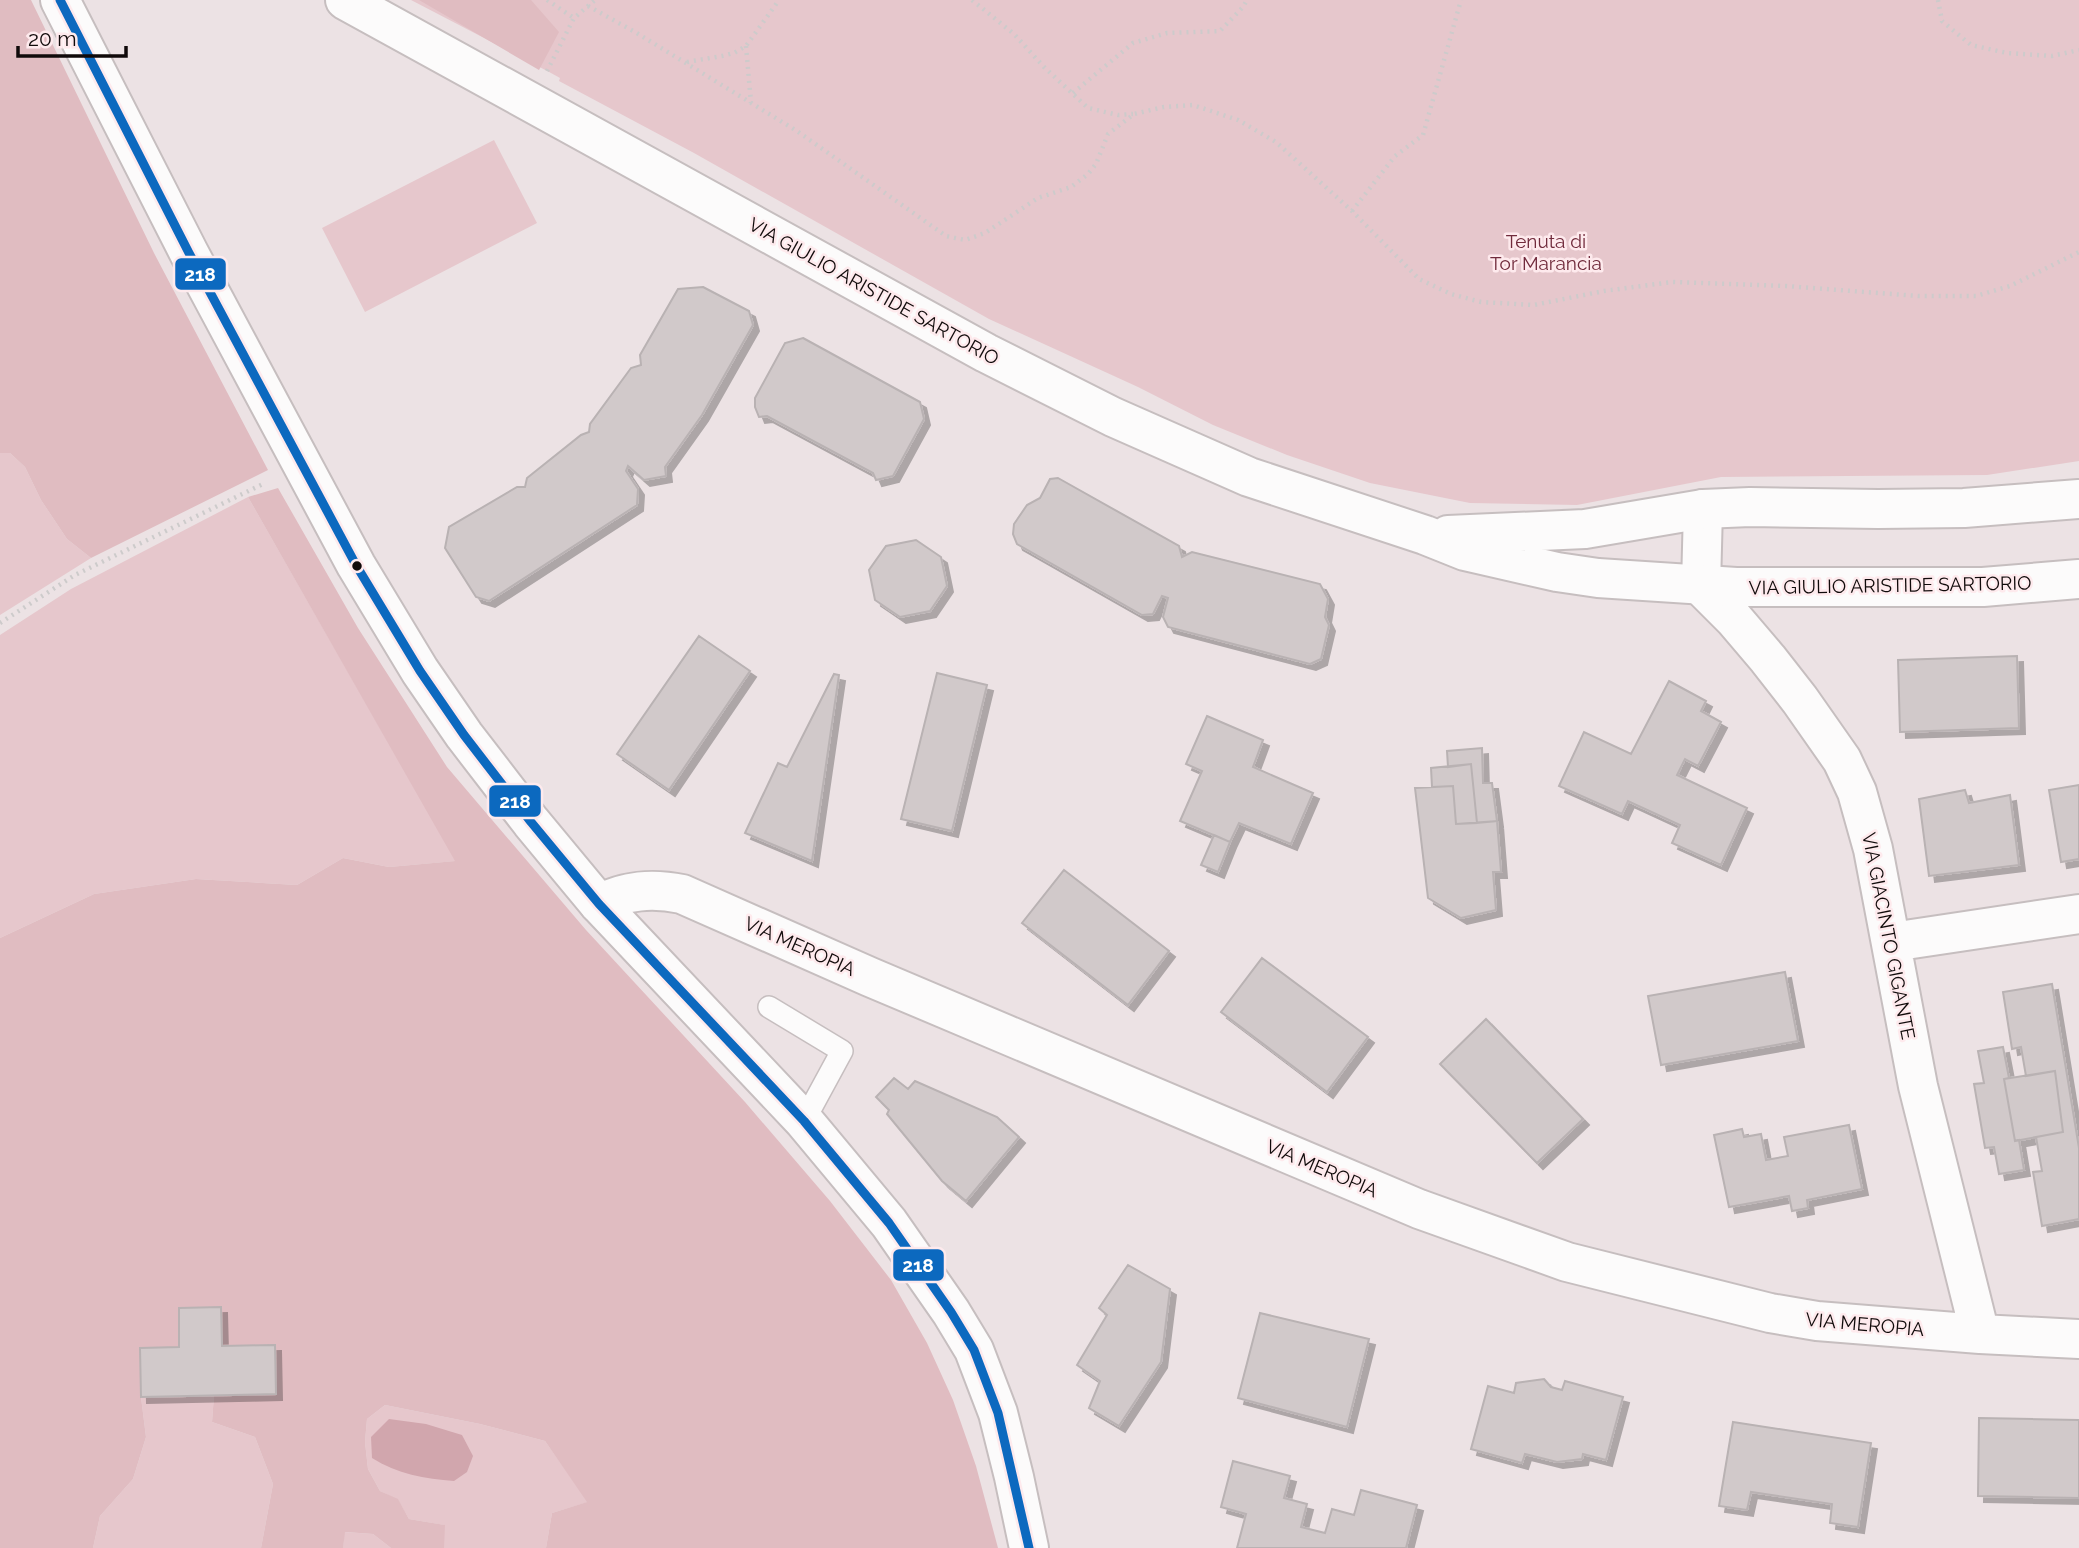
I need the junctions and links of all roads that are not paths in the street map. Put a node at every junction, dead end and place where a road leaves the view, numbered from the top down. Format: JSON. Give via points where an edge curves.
{"nodes":[{"id":1,"x":60,"y":0,"type":"edge"},
{"id":2,"x":345,"y":0,"type":"edge"},
{"id":3,"x":2079,"y":499,"type":"edge"},
{"id":4,"x":1703,"y":509,"type":"junction"},
{"id":5,"x":1425,"y":535,"type":"junction"},
{"id":6,"x":2079,"y":579,"type":"edge"},
{"id":7,"x":1701,"y":586,"type":"junction"},
{"id":8,"x":599,"y":904,"type":"junction"},
{"id":9,"x":2079,"y":914,"type":"edge"},
{"id":10,"x":1892,"y":942,"type":"junction"},
{"id":11,"x":769,"y":1007,"type":"dead end"},
{"id":12,"x":804,"y":1121,"type":"junction"},
{"id":13,"x":1980,"y":1334,"type":"junction"},
{"id":14,"x":2079,"y":1339,"type":"edge"},
{"id":15,"x":1029,"y":1548,"type":"edge"}],
"edges":[{"from":1,"to":8,"type":"street","via":[[189,253],[384,613],[464,735]]},
{"from":2,"to":5,"type":"street","name":"VIA GIULIO ARISTIDE SARTORIO","via":[[986,353],[1113,417],[1249,477]]},
{"from":3,"to":4,"type":"street","name":"VIA GIULIO ARISTIDE SARTORIO","via":[[1964,508]]},
{"from":4,"to":5,"type":"street","name":"VIA GIULIO ARISTIDE SARTORIO","via":[[1585,529]]},
{"from":4,"to":7,"type":"street"},
{"from":5,"to":7,"type":"street","name":"VIA GIULIO ARISTIDE SARTORIO","via":[[1465,551],[1557,572]]},
{"from":6,"to":7,"type":"street","name":"VIA GIULIO ARISTIDE SARTORIO","via":[[1983,587]]},
{"from":7,"to":10,"type":"street","name":"VIA GIACINTO GIGANTE","via":[[1768,659],[1842,760],[1868,827]]},
{"from":8,"to":12,"type":"street"},
{"from":8,"to":13,"type":"street","name":"VIA MEROPIA","via":[[628,891],[682,894],[1419,1209],[1567,1262],[1770,1313]]},
{"from":9,"to":10,"type":"street"},
{"from":10,"to":13,"type":"street","name":"VIA GIACINTO GIGANTE","via":[[1919,1086]]},
{"from":11,"to":12,"type":"lane","via":[[842,1051]]},
{"from":12,"to":15,"type":"street","via":[[888,1223],[974,1350],[998,1413]]},
{"from":13,"to":14,"type":"street","name":"VIA MEROPIA"}]}
